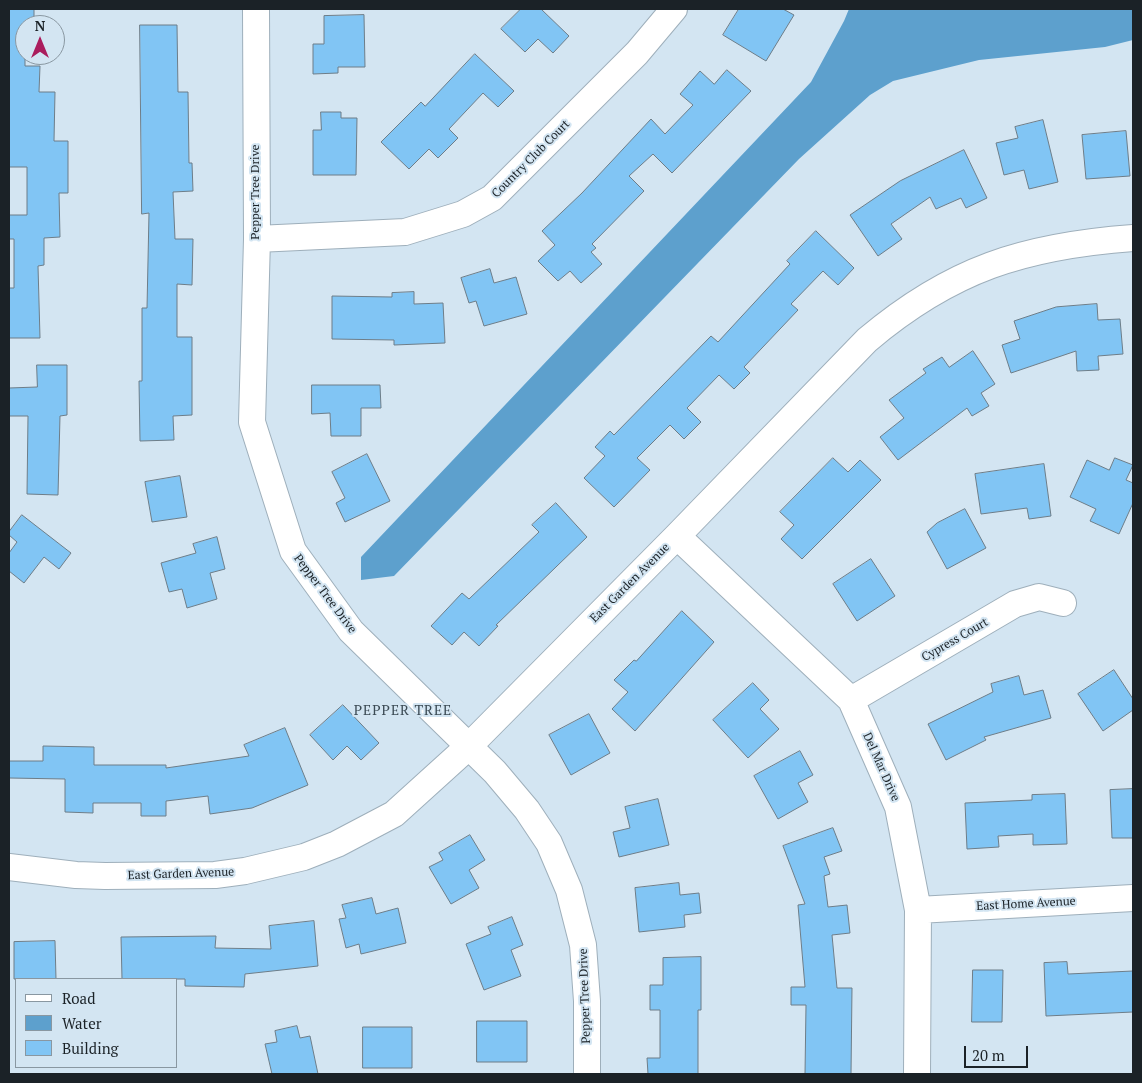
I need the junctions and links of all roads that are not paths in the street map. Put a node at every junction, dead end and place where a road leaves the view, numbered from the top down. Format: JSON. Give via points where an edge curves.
{"nodes":[{"id":1,"x":256,"y":9,"type":"edge"},
{"id":2,"x":674,"y":9,"type":"edge"},
{"id":3,"x":257,"y":238,"type":"junction"},
{"id":4,"x":1133,"y":238,"type":"edge"},
{"id":5,"x":677,"y":536,"type":"junction"},
{"id":6,"x":1063,"y":603,"type":"dead end"},
{"id":7,"x":851,"y":700,"type":"junction"},
{"id":8,"x":468,"y":746,"type":"junction"},
{"id":9,"x":9,"y":867,"type":"edge"},
{"id":10,"x":1133,"y":898,"type":"edge"},
{"id":11,"x":918,"y":910,"type":"junction"},
{"id":12,"x":587,"y":1074,"type":"edge"},
{"id":13,"x":917,"y":1074,"type":"edge"}],
"edges":[{"from":1,"to":3,"type":"street","name":"Pepper Tree Drive"},
{"from":2,"to":3,"type":"street","name":"Country Club Court","via":[[637,53],[492,198],[463,214],[405,232]]},
{"from":3,"to":8,"type":"street","name":"Pepper Tree Drive","via":[[252,422],[292,551],[351,631]]},
{"from":4,"to":5,"type":"street","name":"East Garden Avenue","via":[[1091,241],[1003,260],[964,275],[924,296],[867,340]]},
{"from":5,"to":7,"type":"street","name":"Del Mar Drive"},
{"from":5,"to":8,"type":"street","name":"East Garden Avenue"},
{"from":6,"to":7,"type":"street","name":"Cypress Court","via":[[1039,597],[1015,604]]},
{"from":7,"to":11,"type":"street","name":"Del Mar Drive","via":[[898,807]]},
{"from":8,"to":9,"type":"street","name":"East Garden Avenue","via":[[394,814],[304,858],[215,875],[76,875]]},
{"from":8,"to":12,"type":"street","name":"Pepper Tree Drive","via":[[527,810],[549,843],[569,890],[578,917],[586,971]]},
{"from":10,"to":11,"type":"street","name":"East Home Avenue"},
{"from":11,"to":13,"type":"street","name":"Del Mar Drive"}]}
